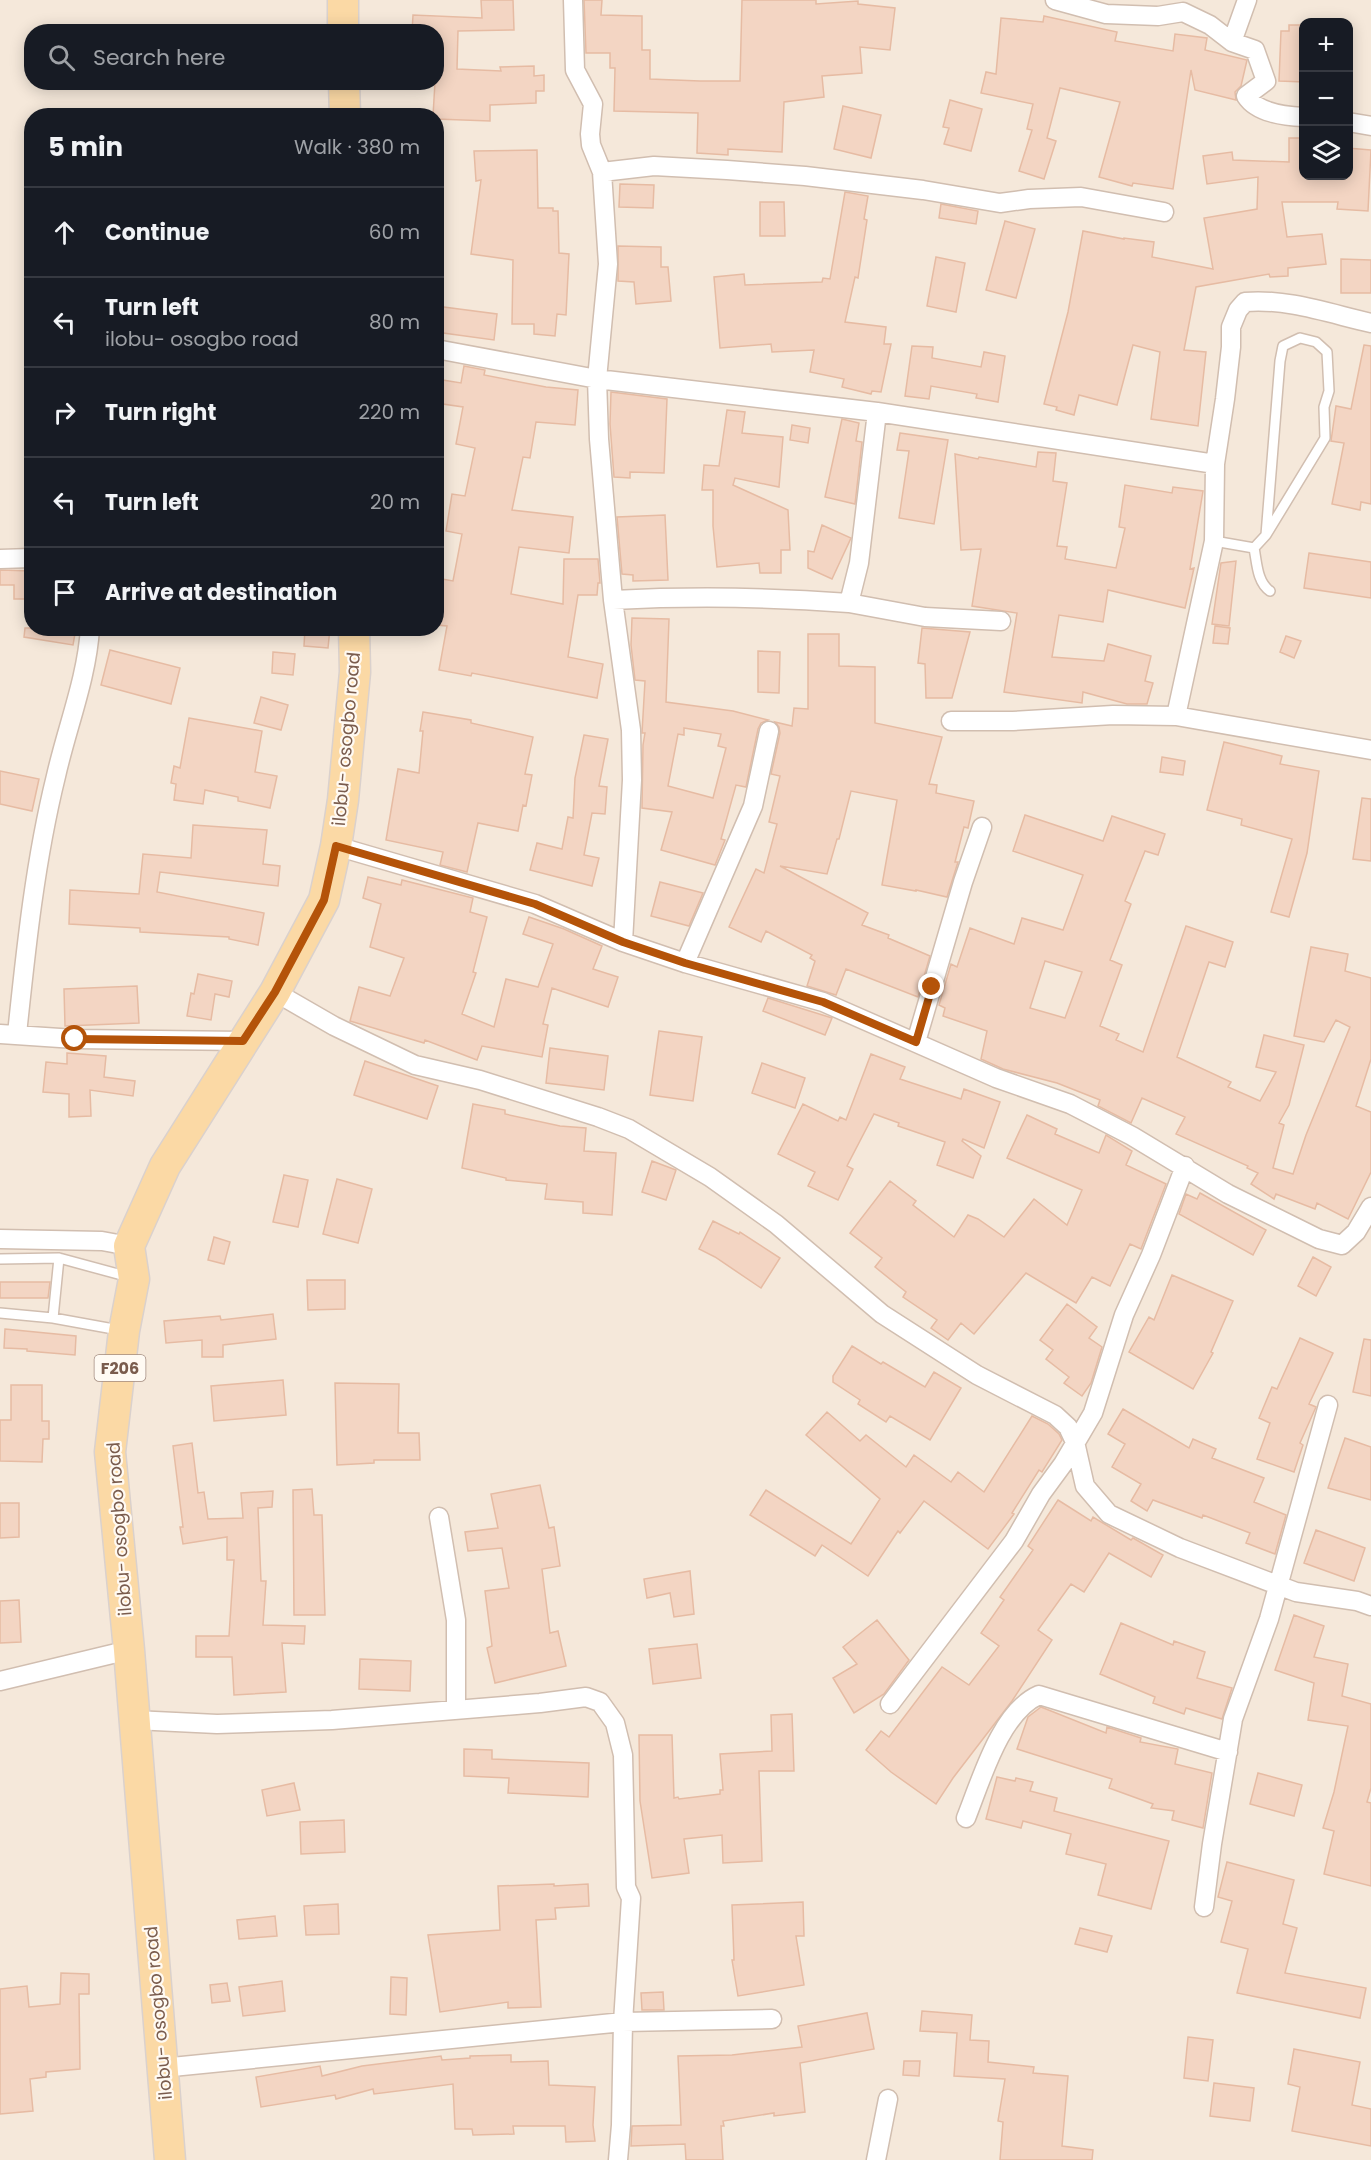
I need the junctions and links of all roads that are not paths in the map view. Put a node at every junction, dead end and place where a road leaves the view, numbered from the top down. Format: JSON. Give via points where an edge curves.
{"nodes":[{"id":1,"x":343,"y":0,"type":"edge"},
{"id":2,"x":573,"y":0,"type":"edge"},
{"id":3,"x":1055,"y":0,"type":"edge"},
{"id":4,"x":1247,"y":0,"type":"edge"},
{"id":5,"x":343,"y":24,"type":"edge"},
{"id":6,"x":1232,"y":42,"type":"junction"},
{"id":7,"x":344,"y":90,"type":"edge"},
{"id":8,"x":345,"y":108,"type":"edge"},
{"id":9,"x":1299,"y":116,"type":"edge"},
{"id":10,"x":1353,"y":123,"type":"edge"},
{"id":11,"x":1371,"y":126,"type":"edge"},
{"id":12,"x":602,"y":172,"type":"junction"},
{"id":13,"x":1164,"y":212,"type":"dead end"},
{"id":14,"x":1371,"y":323,"type":"edge"},
{"id":15,"x":444,"y":350,"type":"edge"},
{"id":16,"x":597,"y":379,"type":"junction"},
{"id":17,"x":877,"y":412,"type":"junction"},
{"id":18,"x":1215,"y":464,"type":"junction"},
{"id":19,"x":1266,"y":535,"type":"junction"},
{"id":20,"x":1214,"y":541,"type":"junction"},
{"id":21,"x":1254,"y":548,"type":"junction"},
{"id":22,"x":24,"y":558,"type":"edge"},
{"id":23,"x":0,"y":559,"type":"edge"},
{"id":24,"x":1270,"y":591,"type":"dead end"},
{"id":25,"x":613,"y":600,"type":"junction"},
{"id":26,"x":849,"y":603,"type":"junction"},
{"id":27,"x":1001,"y":621,"type":"dead end"},
{"id":28,"x":89,"y":636,"type":"edge"},
{"id":29,"x":354,"y":636,"type":"edge"},
{"id":30,"x":1176,"y":716,"type":"junction"},
{"id":31,"x":951,"y":721,"type":"dead end"},
{"id":32,"x":769,"y":731,"type":"dead end"},
{"id":33,"x":1371,"y":750,"type":"edge"},
{"id":34,"x":982,"y":827,"type":"dead end"},
{"id":35,"x":336,"y":846,"type":"junction"},
{"id":36,"x":623,"y":942,"type":"junction"},
{"id":37,"x":685,"y":963,"type":"junction"},
{"id":38,"x":275,"y":992,"type":"junction"},
{"id":39,"x":8,"y":1034,"type":"edge"},
{"id":40,"x":243,"y":1041,"type":"junction"},
{"id":41,"x":916,"y":1042,"type":"junction"},
{"id":42,"x":1185,"y":1166,"type":"junction"},
{"id":43,"x":1371,"y":1207,"type":"edge"},
{"id":44,"x":0,"y":1239,"type":"edge"},
{"id":45,"x":129,"y":1246,"type":"junction"},
{"id":46,"x":59,"y":1258,"type":"junction"},
{"id":47,"x":0,"y":1259,"type":"edge"},
{"id":48,"x":134,"y":1279,"type":"junction"},
{"id":49,"x":0,"y":1313,"type":"edge"},
{"id":50,"x":53,"y":1318,"type":"junction"},
{"id":51,"x":124,"y":1331,"type":"junction"},
{"id":52,"x":1328,"y":1405,"type":"dead end"},
{"id":53,"x":1076,"y":1442,"type":"junction"},
{"id":54,"x":439,"y":1517,"type":"dead end"},
{"id":55,"x":1278,"y":1585,"type":"junction"},
{"id":56,"x":1371,"y":1606,"type":"edge"},
{"id":57,"x":129,"y":1650,"type":"junction"},
{"id":58,"x":0,"y":1681,"type":"edge"},
{"id":59,"x":890,"y":1704,"type":"dead end"},
{"id":60,"x":456,"y":1710,"type":"junction"},
{"id":61,"x":134,"y":1720,"type":"junction"},
{"id":62,"x":1228,"y":1752,"type":"junction"},
{"id":63,"x":966,"y":1818,"type":"dead end"},
{"id":64,"x":1204,"y":1907,"type":"dead end"},
{"id":65,"x":772,"y":2019,"type":"dead end"},
{"id":66,"x":624,"y":2022,"type":"junction"},
{"id":67,"x":162,"y":2068,"type":"junction"},
{"id":68,"x":888,"y":2099,"type":"dead end"},
{"id":69,"x":170,"y":2160,"type":"edge"},
{"id":70,"x":618,"y":2160,"type":"edge"},
{"id":71,"x":876,"y":2160,"type":"edge"}],
"edges":[{"from":1,"to":5,"type":"main road"},
{"from":2,"to":12,"type":"street","via":[[575,70],[593,104],[591,145]]},
{"from":3,"to":6,"type":"street","via":[[1106,14],[1158,16],[1183,12],[1210,25]]},
{"from":4,"to":6,"type":"street"},
{"from":6,"to":9,"type":"street","via":[[1255,50],[1266,81],[1246,96],[1251,104],[1258,109]]},
{"from":7,"to":8,"type":"main road"},
{"from":10,"to":11,"type":"street"},
{"from":12,"to":13,"type":"street","via":[[654,166],[727,170],[805,176],[1000,203],[1081,197]]},
{"from":12,"to":16,"type":"street","via":[[608,264]]},
{"from":14,"to":18,"type":"street","via":[[1289,305],[1245,302],[1231,327]]},
{"from":15,"to":16,"type":"street"},
{"from":16,"to":17,"type":"street"},
{"from":16,"to":25,"type":"street"},
{"from":17,"to":18,"type":"street"},
{"from":17,"to":26,"type":"street","via":[[859,563]]},
{"from":18,"to":20,"type":"street"},
{"from":19,"to":19,"type":"lane","via":[[1280,361],[1283,346],[1300,338],[1316,342],[1327,352],[1325,438]]},
{"from":19,"to":21,"type":"lane"},
{"from":20,"to":21,"type":"lane"},
{"from":20,"to":30,"type":"street"},
{"from":21,"to":24,"type":"lane","via":[[1261,580]]},
{"from":22,"to":23,"type":"street"},
{"from":25,"to":26,"type":"street","via":[[667,597]]},
{"from":25,"to":36,"type":"street","via":[[631,730]]},
{"from":26,"to":27,"type":"street","via":[[925,617]]},
{"from":28,"to":39,"type":"street","via":[[81,682],[55,777]]},
{"from":29,"to":35,"type":"main road","name":"ilobu- osogbo road","via":[[355,672]]},
{"from":30,"to":31,"type":"street"},
{"from":30,"to":33,"type":"street"},
{"from":32,"to":37,"type":"street","via":[[753,806]]},
{"from":34,"to":41,"type":"street"},
{"from":35,"to":36,"type":"street","via":[[535,904]]},
{"from":35,"to":38,"type":"main road","name":"ilobu- osogbo road","via":[[324,900]]},
{"from":36,"to":37,"type":"street"},
{"from":37,"to":41,"type":"street","via":[[823,1002]]},
{"from":38,"to":40,"type":"main road","name":"ilobu- osogbo road"},
{"from":38,"to":53,"type":"street","via":[[415,1065],[480,1080],[628,1129],[710,1177],[776,1224],[882,1314],[977,1376],[1055,1415]]},
{"from":39,"to":40,"type":"street","via":[[75,1039]]},
{"from":40,"to":45,"type":"main road","name":"ilobu- osogbo road","via":[[165,1166]]},
{"from":41,"to":42,"type":"street","via":[[996,1078],[1070,1104]]},
{"from":42,"to":43,"type":"street","via":[[1228,1194],[1319,1239],[1342,1245],[1356,1232]]},
{"from":42,"to":53,"type":"street","via":[[1124,1315],[1093,1413]]},
{"from":44,"to":45,"type":"street","via":[[102,1241]]},
{"from":45,"to":48,"type":"main road","name":"ilobu- osogbo road","number":"F206"},
{"from":46,"to":47,"type":"lane"},
{"from":46,"to":48,"type":"lane"},
{"from":46,"to":50,"type":"lane"},
{"from":48,"to":51,"type":"main road","name":"ilobu- osogbo road","number":"F206"},
{"from":49,"to":50,"type":"lane"},
{"from":50,"to":51,"type":"lane"},
{"from":51,"to":57,"type":"main road","name":"ilobu- osogbo road","number":"F206","via":[[110,1452]]},
{"from":52,"to":55,"type":"street"},
{"from":53,"to":55,"type":"street","via":[[1085,1486],[1109,1514],[1180,1548]]},
{"from":53,"to":59,"type":"street","via":[[1014,1541]]},
{"from":54,"to":60,"type":"street","via":[[456,1620]]},
{"from":55,"to":56,"type":"street"},
{"from":55,"to":62,"type":"street","via":[[1233,1719]]},
{"from":57,"to":58,"type":"street"},
{"from":57,"to":61,"type":"main road","name":"ilobu- osogbo road","number":"F206"},
{"from":60,"to":61,"type":"street","via":[[217,1724]]},
{"from":60,"to":66,"type":"street","via":[[586,1697],[600,1702],[615,1723],[623,1755],[626,1887],[631,1899]]},
{"from":61,"to":67,"type":"main road","name":"ilobu- osogbo road","number":"F206"},
{"from":62,"to":63,"type":"street","via":[[1040,1695],[1029,1700],[1011,1719]]},
{"from":62,"to":64,"type":"street"},
{"from":65,"to":66,"type":"street"},
{"from":66,"to":67,"type":"street"},
{"from":66,"to":70,"type":"street"},
{"from":67,"to":69,"type":"main road","name":"ilobu- osogbo road","number":"F206"},
{"from":68,"to":71,"type":"street"}]}
